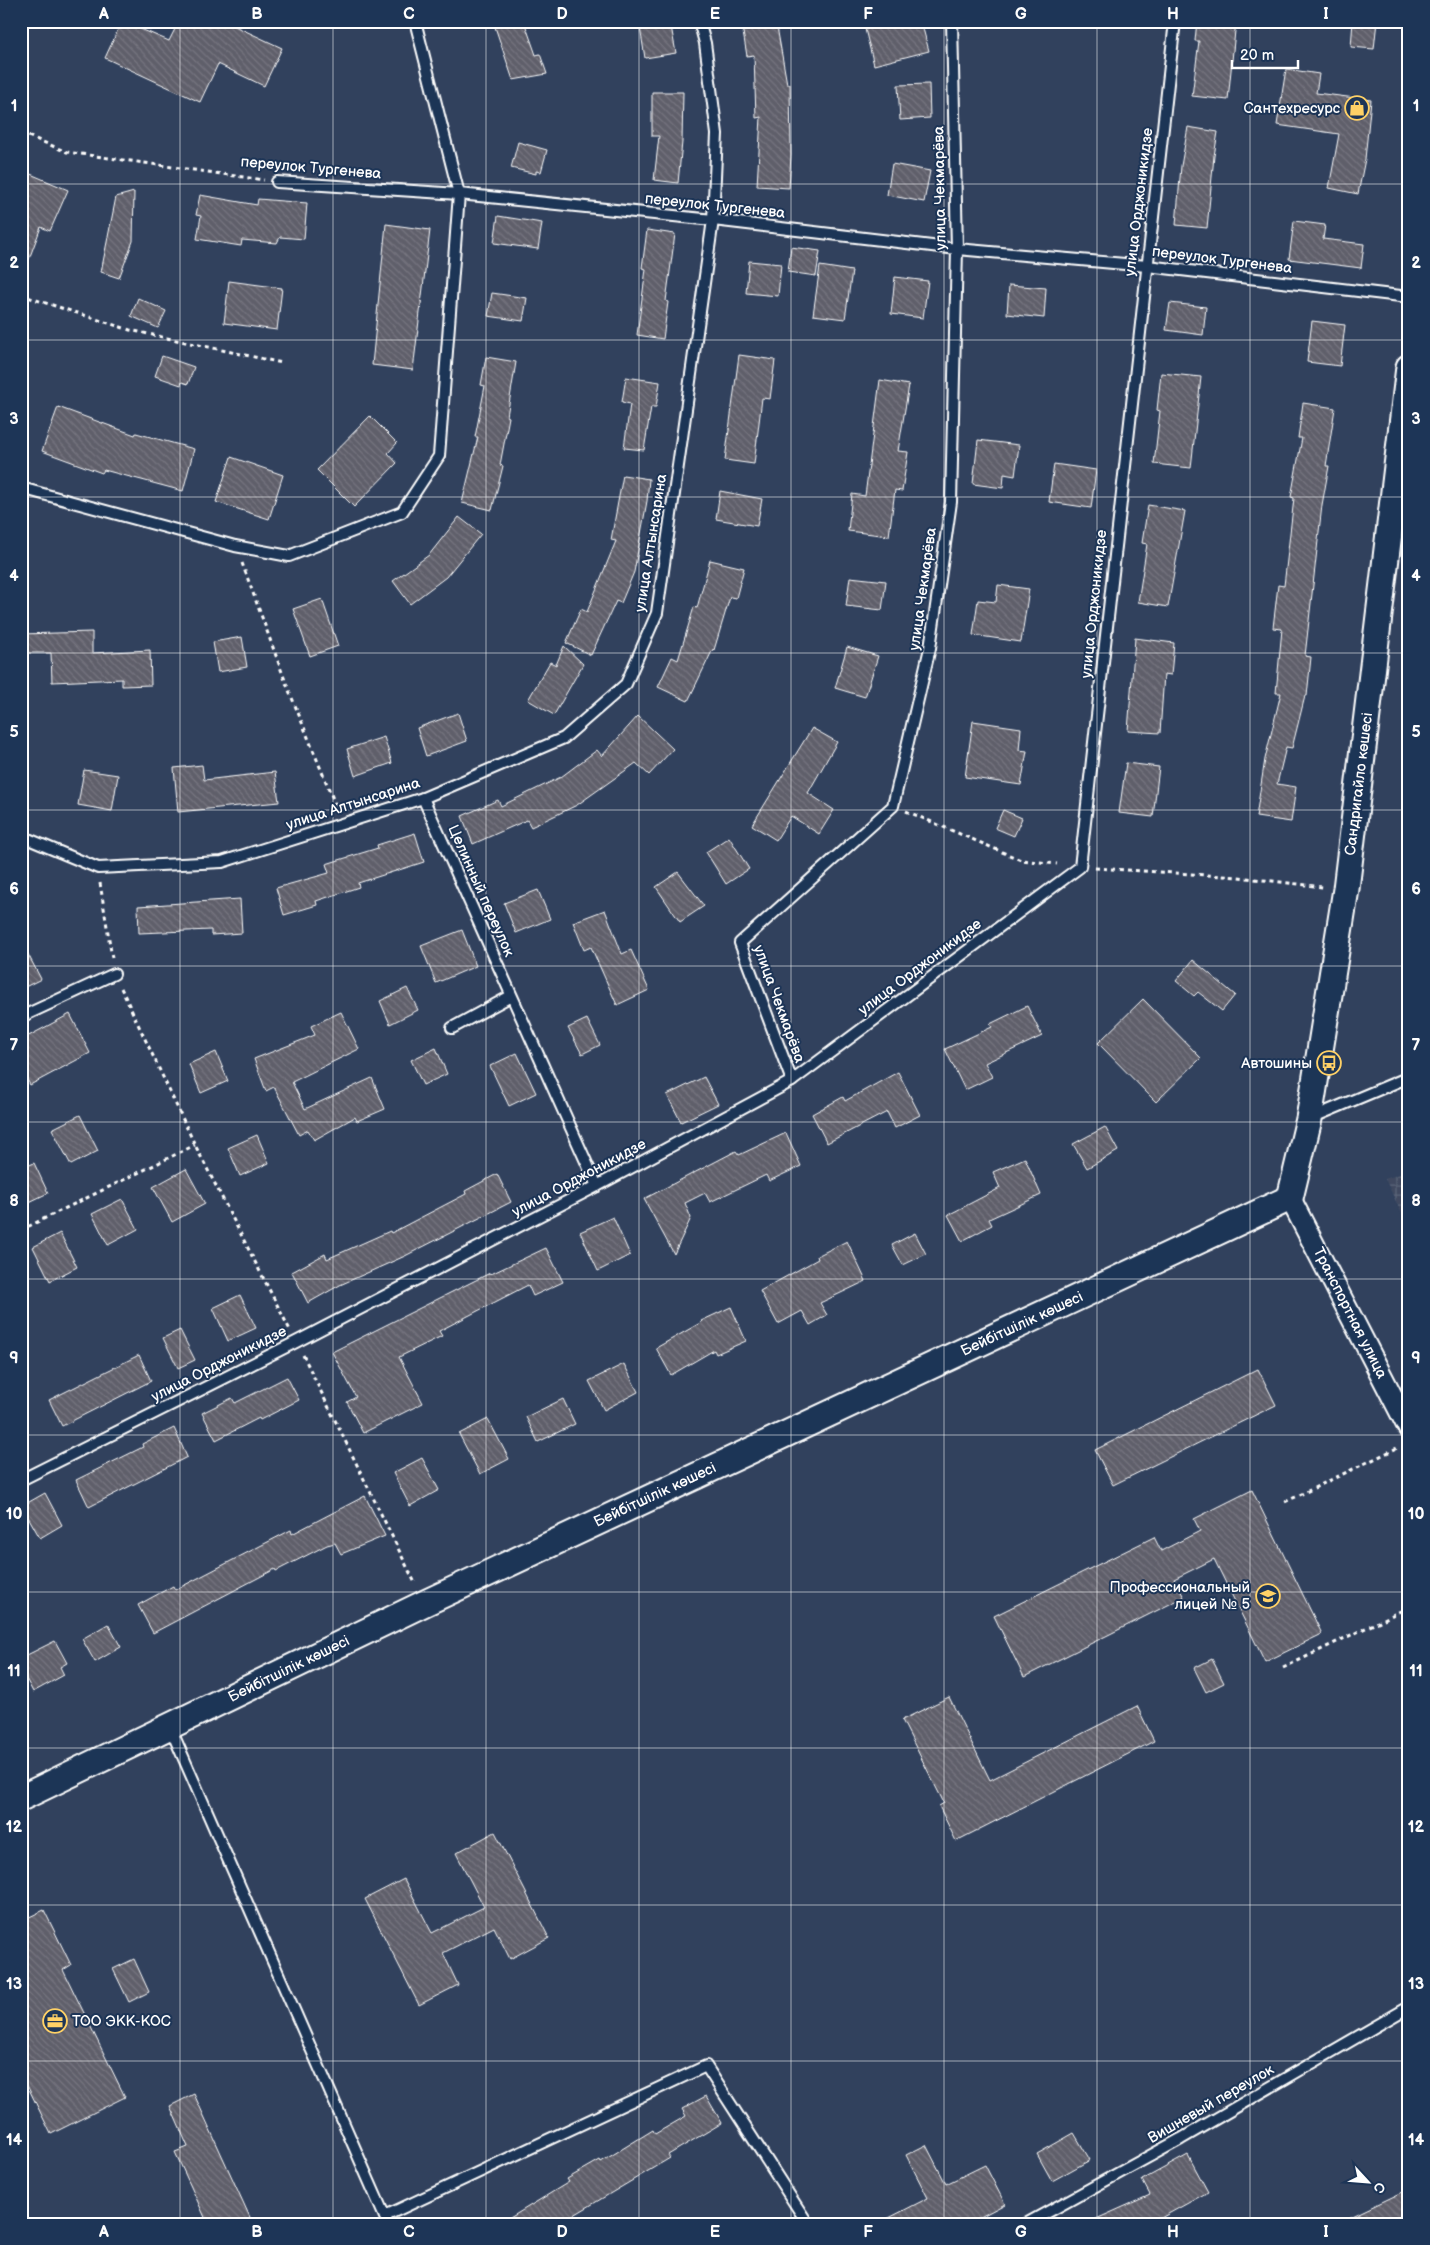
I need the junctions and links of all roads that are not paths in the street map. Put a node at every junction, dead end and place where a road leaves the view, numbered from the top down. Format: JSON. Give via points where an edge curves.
{"nodes":[{"id":1,"x":415,"y":21,"type":"edge"},
{"id":2,"x":699,"y":21,"type":"edge"},
{"id":3,"x":950,"y":21,"type":"edge"},
{"id":4,"x":1175,"y":21,"type":"edge"},
{"id":5,"x":277,"y":182,"type":"road end"},
{"id":6,"x":459,"y":194,"type":"junction"},
{"id":7,"x":713,"y":220,"type":"junction"},
{"id":8,"x":957,"y":249,"type":"junction"},
{"id":9,"x":1147,"y":266,"type":"junction"},
{"id":10,"x":1409,"y":297,"type":"edge"},
{"id":11,"x":1409,"y":367,"type":"edge"},
{"id":12,"x":21,"y":488,"type":"edge"},
{"id":13,"x":423,"y":798,"type":"junction"},
{"id":14,"x":21,"y":836,"type":"edge"},
{"id":15,"x":114,"y":974,"type":"road end"},
{"id":16,"x":511,"y":996,"type":"junction"},
{"id":17,"x":21,"y":1017,"type":"edge"},
{"id":18,"x":452,"y":1028,"type":"dead end"},
{"id":19,"x":1409,"y":1077,"type":"edge"},
{"id":20,"x":792,"y":1081,"type":"junction"},
{"id":21,"x":1309,"y":1119,"type":"junction"},
{"id":22,"x":597,"y":1186,"type":"junction"},
{"id":23,"x":1290,"y":1198,"type":"junction"},
{"id":24,"x":1404,"y":1438,"type":"edge"},
{"id":25,"x":21,"y":1480,"type":"edge"},
{"id":26,"x":169,"y":1726,"type":"junction"},
{"id":27,"x":21,"y":1798,"type":"edge"},
{"id":28,"x":1409,"y":2007,"type":"edge"},
{"id":29,"x":387,"y":2220,"type":"edge"},
{"id":30,"x":808,"y":2224,"type":"edge"},
{"id":31,"x":1026,"y":2224,"type":"edge"}],
"edges":[{"from":1,"to":6,"type":"lane"},
{"from":2,"to":7,"type":"lane","name":"улица Алтынсарина","via":[[717,134]]},
{"from":3,"to":8,"type":"lane","name":"улица Чекмарёва"},
{"from":4,"to":9,"type":"lane","name":"улица Орджоникидзе"},
{"from":5,"to":6,"type":"lane","name":"переулок Тургенева"},
{"from":6,"to":7,"type":"lane","name":"переулок Тургенева"},
{"from":6,"to":12,"type":"lane","via":[[439,456],[402,512],[289,556],[236,546]]},
{"from":7,"to":8,"type":"lane","name":"переулок Тургенева"},
{"from":7,"to":13,"type":"lane","name":"улица Алтынсарина","via":[[657,613],[626,684],[564,738]]},
{"from":8,"to":9,"type":"lane","name":"переулок Тургенева"},
{"from":8,"to":20,"type":"lane","name":"улица Чекмарёва","via":[[951,502],[930,648],[893,806],[740,944]]},
{"from":9,"to":10,"type":"lane","name":"переулок Тургенева"},
{"from":9,"to":20,"type":"lane","name":"улица Орджоникидзе","via":[[1080,867]]},
{"from":11,"to":21,"type":"street","name":"Сандригайло көшесі","via":[[1346,889]]},
{"from":13,"to":14,"type":"lane","name":"улица Алтынсарина","via":[[222,862],[98,868]]},
{"from":13,"to":16,"type":"lane","name":"Целинный переулок"},
{"from":15,"to":17,"type":"lane"},
{"from":16,"to":18,"type":"lane"},
{"from":16,"to":22,"type":"lane","name":"Целинный переулок"},
{"from":19,"to":21,"type":"lane"},
{"from":20,"to":22,"type":"lane","name":"улица Орджоникидзе"},
{"from":21,"to":23,"type":"street","name":"Сандригайло көшесі"},
{"from":22,"to":25,"type":"lane","name":"улица Орджоникидзе"},
{"from":23,"to":24,"type":"street","name":"Транспортная улица"},
{"from":23,"to":26,"type":"street","name":"Бейбітшілік көшесі"},
{"from":26,"to":27,"type":"street","name":"Бейбітшілік көшесі"},
{"from":26,"to":29,"type":"lane"},
{"from":28,"to":31,"type":"lane","name":"Вишневый переулок"},
{"from":29,"to":30,"type":"lane","via":[[706,2066]]}]}
